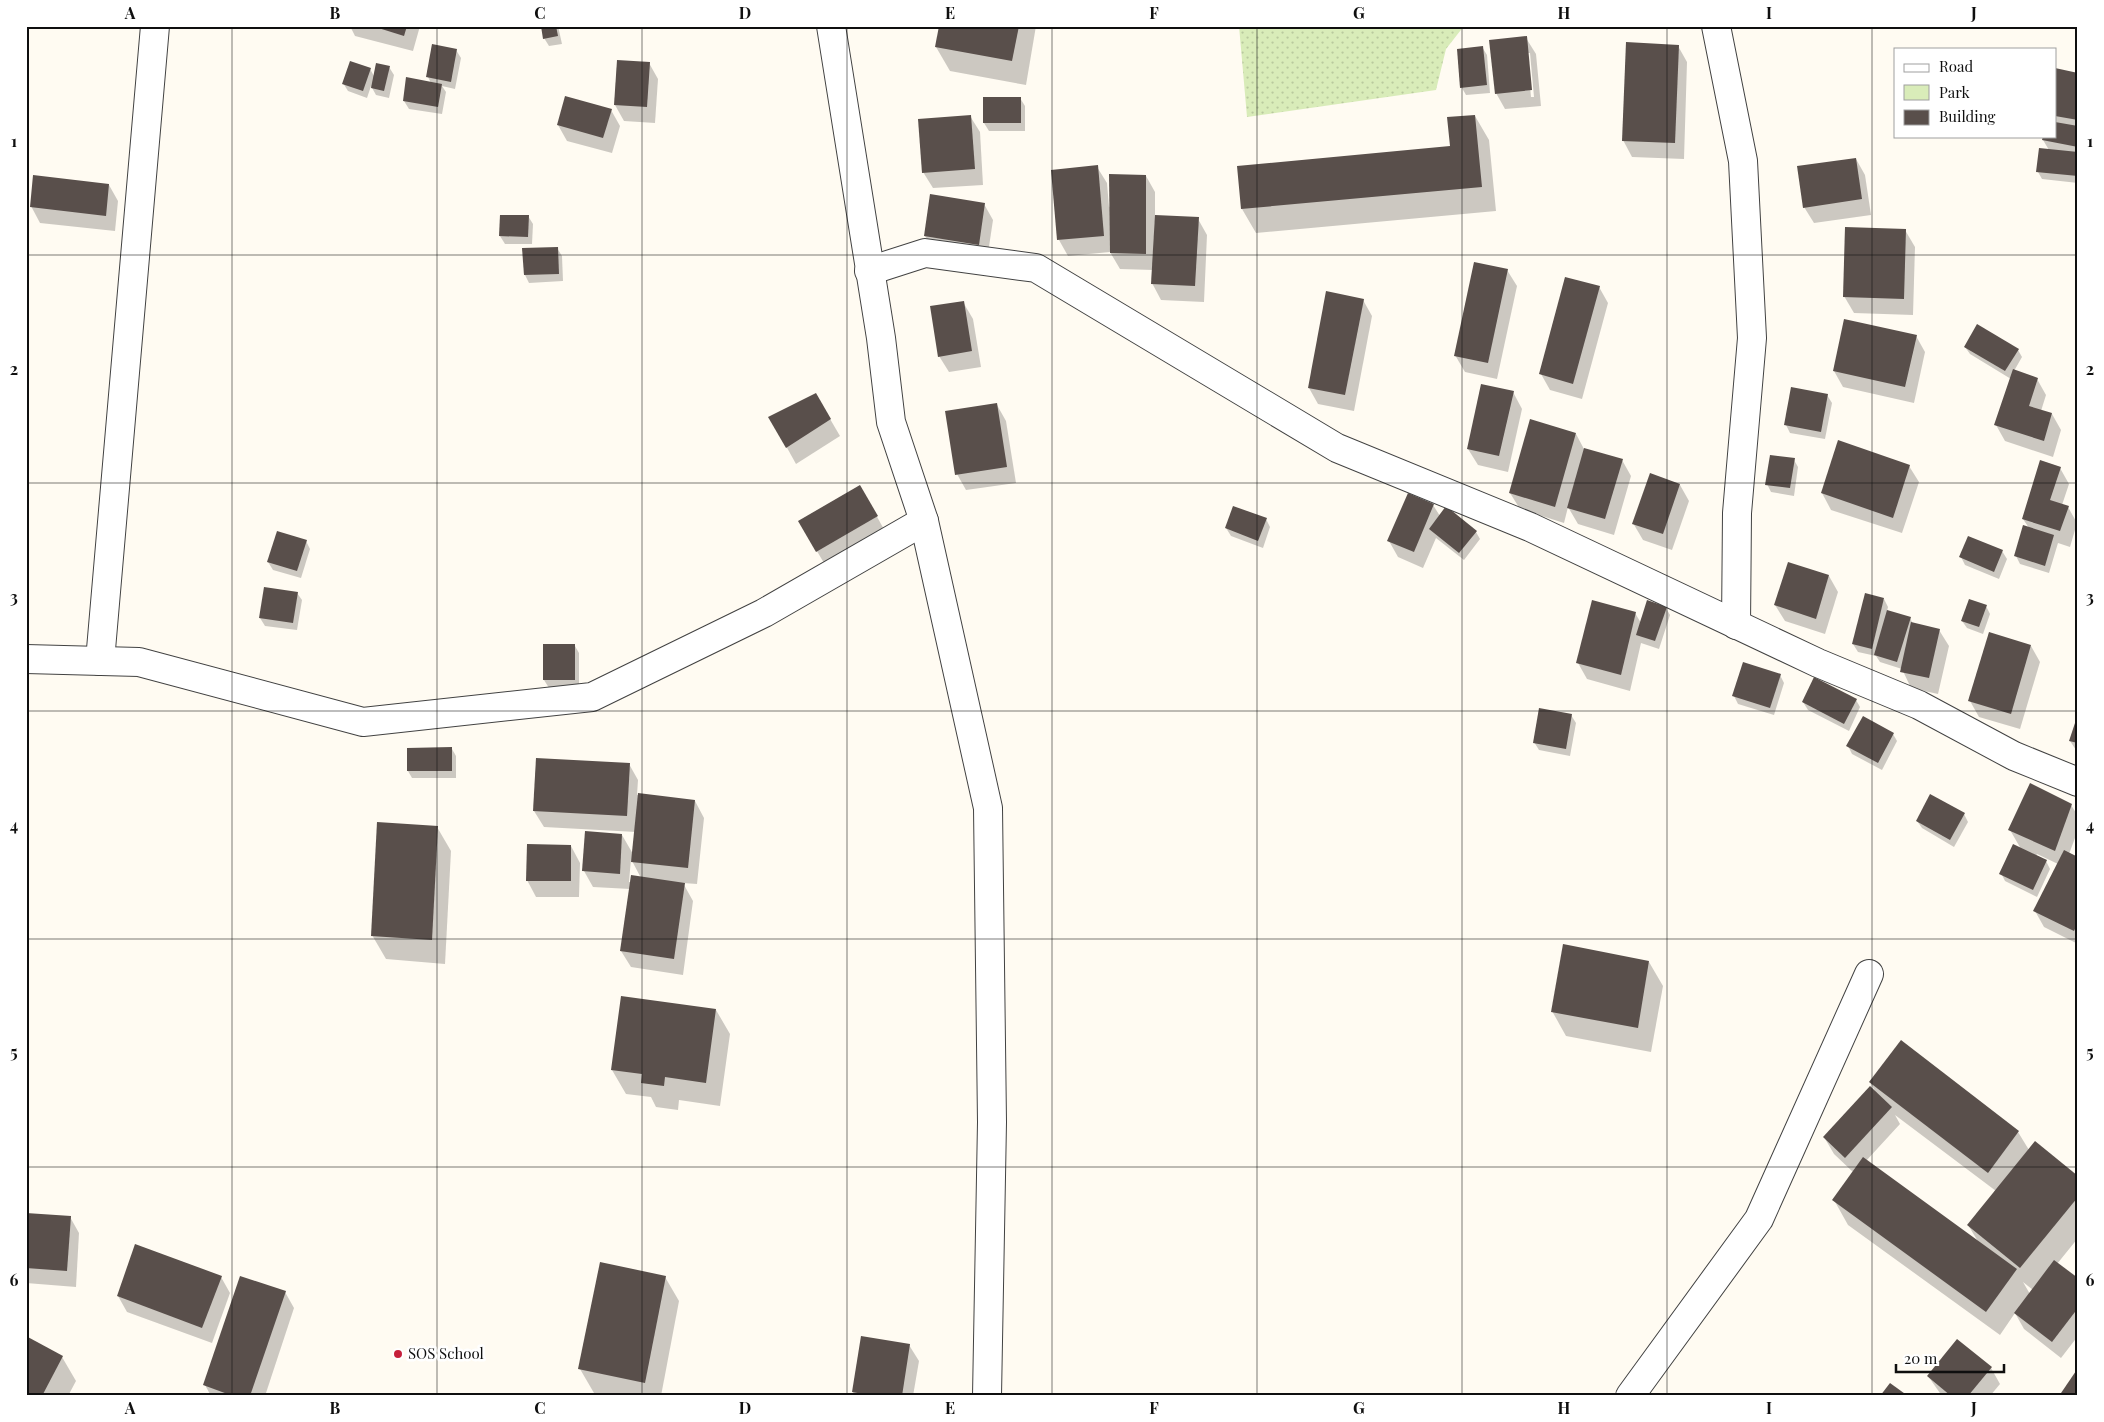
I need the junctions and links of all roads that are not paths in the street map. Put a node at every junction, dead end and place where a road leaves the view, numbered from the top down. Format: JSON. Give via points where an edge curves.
{"nodes":[{"id":1,"x":154,"y":26,"type":"edge"},
{"id":2,"x":831,"y":26,"type":"edge"},
{"id":3,"x":1716,"y":26,"type":"edge"},
{"id":4,"x":869,"y":271,"type":"junction"},
{"id":5,"x":924,"y":521,"type":"junction"},
{"id":6,"x":1736,"y":625,"type":"junction"},
{"id":7,"x":26,"y":659,"type":"edge"},
{"id":8,"x":100,"y":661,"type":"junction"},
{"id":9,"x":2078,"y":782,"type":"edge"},
{"id":10,"x":1869,"y":974,"type":"dead end"},
{"id":11,"x":987,"y":1396,"type":"edge"},
{"id":12,"x":1630,"y":1396,"type":"edge"}],
"edges":[{"from":1,"to":8,"type":"street"},
{"from":2,"to":4,"type":"street"},
{"from":3,"to":6,"type":"street","via":[[1743,162],[1752,338],[1737,513]]},
{"from":4,"to":5,"type":"street","via":[[891,422]]},
{"from":4,"to":6,"type":"street","via":[[925,252],[1036,268],[1337,448],[1530,527]]},
{"from":5,"to":8,"type":"street","via":[[764,614],[592,697],[363,722],[139,662]]},
{"from":5,"to":11,"type":"street","via":[[988,808],[992,1122]]},
{"from":6,"to":9,"type":"street","via":[[1919,705],[2014,756]]},
{"from":7,"to":8,"type":"street"},
{"from":10,"to":12,"type":"street","via":[[1759,1219]]}]}
